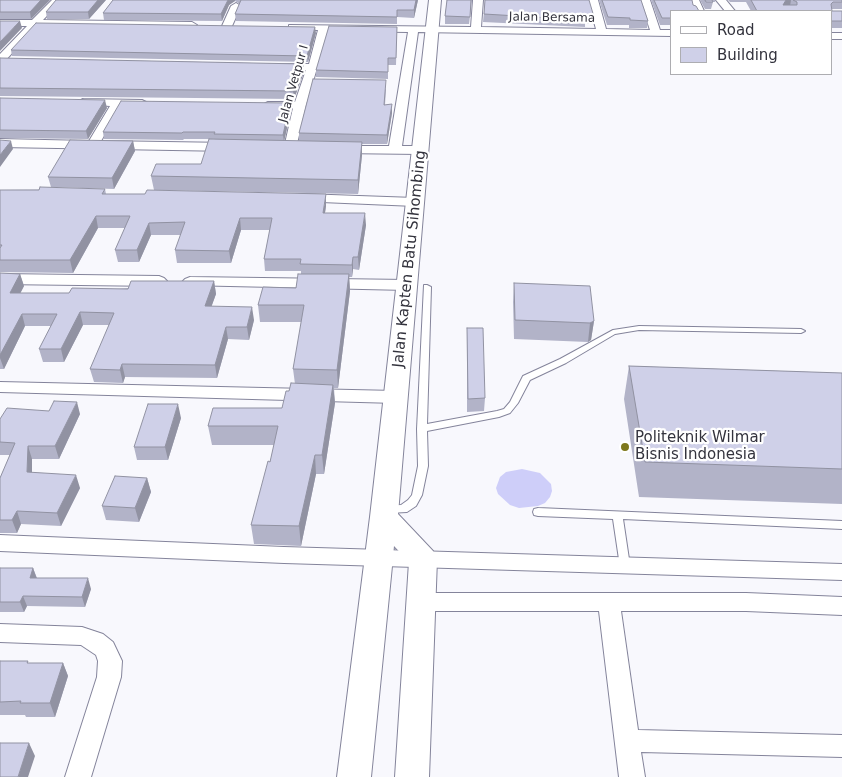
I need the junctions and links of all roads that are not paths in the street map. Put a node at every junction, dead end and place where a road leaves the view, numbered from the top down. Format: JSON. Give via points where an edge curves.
{"nodes":[{"id":1,"x":57,"y":0,"type":"edge"},
{"id":2,"x":435,"y":0,"type":"edge"},
{"id":3,"x":478,"y":0,"type":"edge"},
{"id":4,"x":593,"y":0,"type":"edge"},
{"id":5,"x":644,"y":0,"type":"edge"},
{"id":6,"x":236,"y":6,"type":"edge"},
{"id":7,"x":103,"y":12,"type":"edge"},
{"id":8,"x":0,"y":23,"type":"edge"},
{"id":9,"x":33,"y":24,"type":"junction"},
{"id":10,"x":93,"y":24,"type":"junction"},
{"id":11,"x":285,"y":27,"type":"edge"},
{"id":12,"x":324,"y":28,"type":"junction"},
{"id":13,"x":423,"y":28,"type":"junction"},
{"id":14,"x":476,"y":29,"type":"junction"},
{"id":15,"x":602,"y":31,"type":"junction"},
{"id":16,"x":656,"y":32,"type":"junction"},
{"id":17,"x":670,"y":33,"type":"edge"},
{"id":18,"x":3,"y":61,"type":"edge"},
{"id":19,"x":274,"y":66,"type":"edge"},
{"id":20,"x":314,"y":67,"type":"junction"},
{"id":21,"x":68,"y":102,"type":"edge"},
{"id":22,"x":117,"y":103,"type":"junction"},
{"id":23,"x":152,"y":103,"type":"edge"},
{"id":24,"x":261,"y":105,"type":"edge"},
{"id":25,"x":300,"y":105,"type":"junction"},
{"id":26,"x":0,"y":143,"type":"edge"},
{"id":27,"x":93,"y":145,"type":"junction"},
{"id":28,"x":243,"y":147,"type":"edge"},
{"id":29,"x":290,"y":148,"type":"edge"},
{"id":30,"x":328,"y":149,"type":"edge"},
{"id":31,"x":395,"y":150,"type":"junction"},
{"id":32,"x":420,"y":150,"type":"junction"},
{"id":33,"x":289,"y":198,"type":"edge"},
{"id":34,"x":415,"y":202,"type":"junction"},
{"id":35,"x":0,"y":279,"type":"edge"},
{"id":36,"x":417,"y":286,"type":"junction"},
{"id":37,"x":801,"y":331,"type":"dead end"},
{"id":38,"x":0,"y":387,"type":"edge"},
{"id":39,"x":396,"y":397,"type":"junction"},
{"id":40,"x":422,"y":429,"type":"junction"},
{"id":41,"x":538,"y":512,"type":"dead end"},
{"id":42,"x":384,"y":513,"type":"junction"},
{"id":43,"x":618,"y":517,"type":"junction"},
{"id":44,"x":842,"y":525,"type":"edge"},
{"id":45,"x":0,"y":543,"type":"edge"},
{"id":46,"x":378,"y":557,"type":"junction"},
{"id":47,"x":423,"y":559,"type":"junction"},
{"id":48,"x":625,"y":566,"type":"junction"},
{"id":49,"x":842,"y":572,"type":"edge"},
{"id":50,"x":422,"y":602,"type":"junction"},
{"id":51,"x":610,"y":602,"type":"junction"},
{"id":52,"x":842,"y":606,"type":"edge"},
{"id":53,"x":0,"y":633,"type":"edge"},
{"id":54,"x":628,"y":741,"type":"junction"},
{"id":55,"x":842,"y":746,"type":"edge"},
{"id":56,"x":78,"y":777,"type":"edge"},
{"id":57,"x":354,"y":777,"type":"edge"},
{"id":58,"x":412,"y":777,"type":"edge"},
{"id":59,"x":632,"y":777,"type":"edge"}],
"edges":[{"from":1,"to":9,"type":"street"},
{"from":2,"to":13,"type":"street","name":"Jalan Kapten Batu Sihombing"},
{"from":3,"to":14,"type":"street"},
{"from":4,"to":15,"type":"street"},
{"from":5,"to":16,"type":"street"},
{"from":6,"to":10,"type":"street","via":[[222,26]]},
{"from":7,"to":10,"type":"street"},
{"from":8,"to":9,"type":"street"},
{"from":9,"to":10,"type":"street"},
{"from":9,"to":18,"type":"street"},
{"from":11,"to":12,"type":"street","name":"Jalan Bersama"},
{"from":12,"to":13,"type":"street","name":"Jalan Bersama"},
{"from":12,"to":20,"type":"street","name":"Jalan Vetpur I"},
{"from":13,"to":14,"type":"street","name":"Jalan Bersama"},
{"from":13,"to":31,"type":"street","via":[[399,84]]},
{"from":13,"to":32,"type":"street","name":"Jalan Kapten Batu Sihombing"},
{"from":14,"to":15,"type":"street","name":"Jalan Bersama"},
{"from":15,"to":16,"type":"street","name":"Jalan Bersama"},
{"from":16,"to":17,"type":"street","name":"Jalan Bersama"},
{"from":19,"to":20,"type":"street"},
{"from":20,"to":25,"type":"street","name":"Jalan Vetpur I","via":[[313,82]]},
{"from":21,"to":22,"type":"street"},
{"from":22,"to":23,"type":"street"},
{"from":22,"to":27,"type":"street"},
{"from":24,"to":25,"type":"street"},
{"from":25,"to":29,"type":"street","name":"Jalan Vetpur I"},
{"from":26,"to":27,"type":"street"},
{"from":27,"to":28,"type":"street"},
{"from":30,"to":31,"type":"street"},
{"from":31,"to":32,"type":"street"},
{"from":32,"to":34,"type":"street","name":"Jalan Kapten Batu Sihombing"},
{"from":33,"to":34,"type":"street"},
{"from":34,"to":36,"type":"street","name":"Jalan Kapten Batu Sihombing"},
{"from":35,"to":36,"type":"street"},
{"from":36,"to":39,"type":"street","name":"Jalan Kapten Batu Sihombing"},
{"from":36,"to":40,"type":"lane"},
{"from":37,"to":40,"type":"lane","via":[[622,329],[526,378],[507,411]]},
{"from":38,"to":39,"type":"street"},
{"from":39,"to":42,"type":"street","name":"Jalan Kapten Batu Sihombing"},
{"from":40,"to":42,"type":"lane","via":[[423,466],[416,495],[403,509]]},
{"from":41,"to":43,"type":"lane"},
{"from":42,"to":46,"type":"street","name":"Jalan Kapten Batu Sihombing"},
{"from":42,"to":47,"type":"street"},
{"from":43,"to":44,"type":"lane"},
{"from":43,"to":48,"type":"lane"},
{"from":45,"to":46,"type":"street"},
{"from":46,"to":47,"type":"street"},
{"from":46,"to":57,"type":"street","name":"Jalan Kapten Batu Sihombing"},
{"from":47,"to":48,"type":"street"},
{"from":47,"to":50,"type":"street"},
{"from":48,"to":49,"type":"street"},
{"from":50,"to":51,"type":"street"},
{"from":50,"to":58,"type":"street"},
{"from":51,"to":52,"type":"street"},
{"from":51,"to":54,"type":"street"},
{"from":53,"to":56,"type":"street","via":[[82,636],[105,649],[110,661],[109,677]]},
{"from":54,"to":55,"type":"street"},
{"from":54,"to":59,"type":"street"}]}
